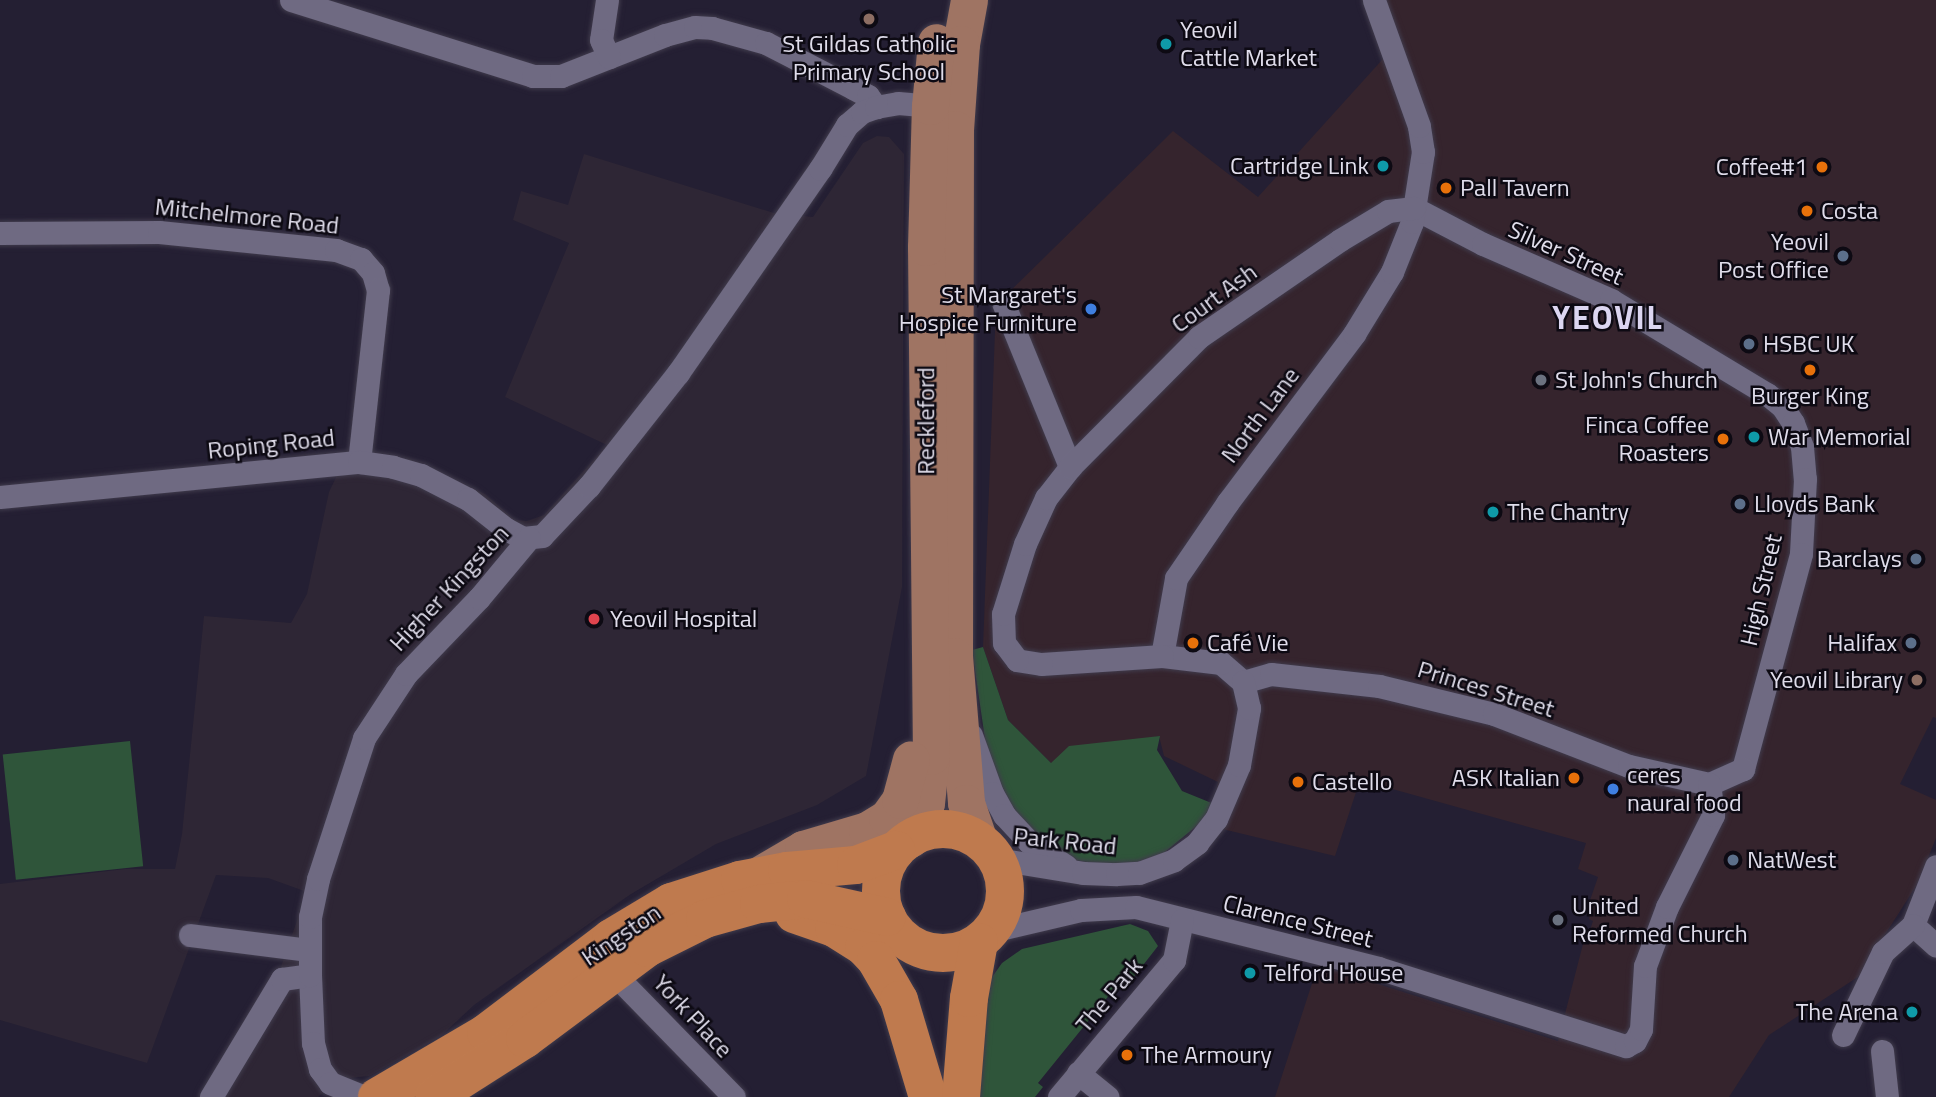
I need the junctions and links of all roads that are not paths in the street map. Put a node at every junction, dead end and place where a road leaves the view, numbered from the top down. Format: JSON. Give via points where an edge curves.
{"nodes":[{"id":1,"x":291,"y":0,"type":"edge"},
{"id":2,"x":607,"y":0,"type":"edge"},
{"id":3,"x":944,"y":0,"type":"edge"},
{"id":4,"x":970,"y":0,"type":"edge"},
{"id":5,"x":1374,"y":0,"type":"edge"},
{"id":6,"x":609,"y":57,"type":"junction"},
{"id":7,"x":930,"y":106,"type":"junction"},
{"id":8,"x":876,"y":107,"type":"junction"},
{"id":9,"x":1414,"y":208,"type":"junction"},
{"id":10,"x":0,"y":233,"type":"edge"},
{"id":11,"x":1004,"y":305,"type":"dead end"},
{"id":12,"x":1767,"y":394,"type":"joint"},
{"id":13,"x":359,"y":462,"type":"junction"},
{"id":14,"x":1070,"y":467,"type":"junction"},
{"id":15,"x":0,"y":497,"type":"edge"},
{"id":16,"x":529,"y":538,"type":"junction"},
{"id":17,"x":929,"y":635,"type":"junction"},
{"id":18,"x":1162,"y":656,"type":"junction"},
{"id":19,"x":1243,"y":682,"type":"junction"},
{"id":20,"x":956,"y":699,"type":"junction"},
{"id":21,"x":1709,"y":784,"type":"junction"},
{"id":22,"x":903,"y":844,"type":"junction"},
{"id":23,"x":988,"y":850,"type":"junction"},
{"id":24,"x":1936,"y":866,"type":"edge"},
{"id":25,"x":1078,"y":872,"type":"junction"},
{"id":26,"x":758,"y":890,"type":"junction"},
{"id":27,"x":1182,"y":920,"type":"junction"},
{"id":28,"x":1913,"y":925,"type":"junction"},
{"id":29,"x":898,"y":930,"type":"junction"},
{"id":30,"x":190,"y":934,"type":"dead end"},
{"id":31,"x":985,"y":937,"type":"junction"},
{"id":32,"x":1936,"y":946,"type":"edge"},
{"id":33,"x":309,"y":950,"type":"junction"},
{"id":34,"x":613,"y":973,"type":"junction"},
{"id":35,"x":310,"y":975,"type":"junction"},
{"id":36,"x":1843,"y":1035,"type":"dead end"},
{"id":37,"x":1882,"y":1051,"type":"dead end"},
{"id":38,"x":1078,"y":1073,"type":"junction"},
{"id":39,"x":211,"y":1097,"type":"edge"},
{"id":40,"x":364,"y":1097,"type":"edge"},
{"id":41,"x":377,"y":1097,"type":"edge"},
{"id":42,"x":434,"y":1097,"type":"edge"},
{"id":43,"x":734,"y":1097,"type":"edge"},
{"id":44,"x":928,"y":1097,"type":"edge"},
{"id":45,"x":961,"y":1097,"type":"edge"},
{"id":46,"x":1059,"y":1097,"type":"edge"},
{"id":47,"x":1108,"y":1097,"type":"edge"},
{"id":48,"x":1887,"y":1097,"type":"edge"}],
"edges":[{"from":1,"to":6,"type":"street","via":[[533,76],[561,76]]},
{"from":2,"to":6,"type":"street","via":[[601,40]]},
{"from":3,"to":7,"type":"main road","name":"Reckleford"},
{"from":4,"to":20,"type":"main road","name":"Reckleford","via":[[961,44],[955,129]]},
{"from":5,"to":9,"type":"street","name":"North Lane","via":[[1419,126],[1423,152]]},
{"from":6,"to":8,"type":"street","via":[[665,35],[712,28],[766,43],[861,92]]},
{"from":7,"to":8,"type":"street","name":"Higher Kingston","via":[[898,103]]},
{"from":7,"to":17,"type":"main road","name":"Reckleford","via":[[926,274]]},
{"from":8,"to":16,"type":"street","name":"Higher Kingston","via":[[847,125],[678,373],[602,471],[554,527]]},
{"from":9,"to":12,"type":"street","name":"Silver Street","via":[[1611,300]]},
{"from":9,"to":14,"type":"street","name":"Court Ash","via":[[1388,211],[1199,337]]},
{"from":9,"to":18,"type":"street","name":"North Lane","via":[[1392,272],[1354,334],[1176,578]]},
{"from":10,"to":13,"type":"street","name":"Mitchelmore Road","via":[[159,232],[336,250],[361,259],[373,273],[378,290]]},
{"from":11,"to":14,"type":"street"},
{"from":12,"to":21,"type":"street","name":"High Street","via":[[1782,406],[1802,447],[1801,554],[1743,769]]},
{"from":13,"to":15,"type":"street","name":"Roping Road"},
{"from":13,"to":16,"type":"street","name":"Roping Road","via":[[421,475],[468,499],[506,529]]},
{"from":14,"to":18,"type":"street","name":"Court Ash","via":[[1046,498],[1025,544],[1003,614],[1004,643],[1017,660],[1041,664]]},
{"from":16,"to":33,"type":"street","name":"Higher Kingston","via":[[406,674],[364,738],[318,879]]},
{"from":17,"to":22,"type":"main road","name":"Reckleford","via":[[930,779],[926,803]]},
{"from":17,"to":26,"type":"main road","via":[[909,775],[893,811],[867,830],[803,849]]},
{"from":18,"to":19,"type":"street","name":"Court Ash","via":[[1221,663]]},
{"from":19,"to":21,"type":"street","name":"Princes Street","via":[[1271,674],[1379,686],[1494,714],[1629,766]]},
{"from":19,"to":25,"type":"street","name":"Park Road","via":[[1250,708],[1239,765],[1216,819],[1197,843],[1174,860],[1139,873]]},
{"from":20,"to":23,"type":"main road","name":"Reckleford","via":[[966,803]]},
{"from":20,"to":25,"type":"street","name":"Reckleford","via":[[1003,815],[1029,842]]},
{"from":21,"to":27,"type":"street","name":"Clarence Street","via":[[1713,815],[1667,907],[1645,966],[1641,1029],[1626,1046],[1378,968]]},
{"from":22,"to":23,"type":"highway","via":[[923,832],[945,829],[966,833]]},
{"from":22,"to":26,"type":"highway","name":"Kingston","via":[[856,865]]},
{"from":22,"to":29,"type":"highway","via":[[888,862],[881,889]]},
{"from":23,"to":25,"type":"street","name":"Park Road"},
{"from":23,"to":31,"type":"highway","via":[[1004,877],[1006,896],[1001,915]]},
{"from":24,"to":28,"type":"street"},
{"from":26,"to":29,"type":"highway","name":"Kingston","via":[[806,899]]},
{"from":26,"to":34,"type":"highway","name":"Kingston","via":[[647,948]]},
{"from":26,"to":41,"type":"highway","name":"Kingston","via":[[693,894],[652,912],[486,1033]]},
{"from":26,"to":44,"type":"highway","via":[[834,928],[876,960],[899,1000]]},
{"from":27,"to":31,"type":"street","name":"Clarence Street","via":[[1136,907],[1108,906]]},
{"from":27,"to":38,"type":"street","name":"The Park","via":[[1174,960]]},
{"from":28,"to":32,"type":"street"},
{"from":28,"to":36,"type":"street","via":[[1883,952]]},
{"from":29,"to":31,"type":"highway","via":[[933,953],[949,953]]},
{"from":29,"to":44,"type":"highway","via":[[922,1011]]},
{"from":30,"to":33,"type":"street"},
{"from":31,"to":45,"type":"highway","via":[[969,998]]},
{"from":33,"to":35,"type":"street","name":"Higher Kingston"},
{"from":34,"to":42,"type":"highway","name":"Kingston","via":[[525,1039]]},
{"from":34,"to":43,"type":"street","name":"York Place"},
{"from":35,"to":39,"type":"street","via":[[282,979]]},
{"from":35,"to":40,"type":"street","name":"Higher Kingston","via":[[313,1044],[320,1069],[330,1083]]},
{"from":37,"to":48,"type":"street"},
{"from":38,"to":46,"type":"street","name":"The Park"},
{"from":38,"to":47,"type":"street"}]}
